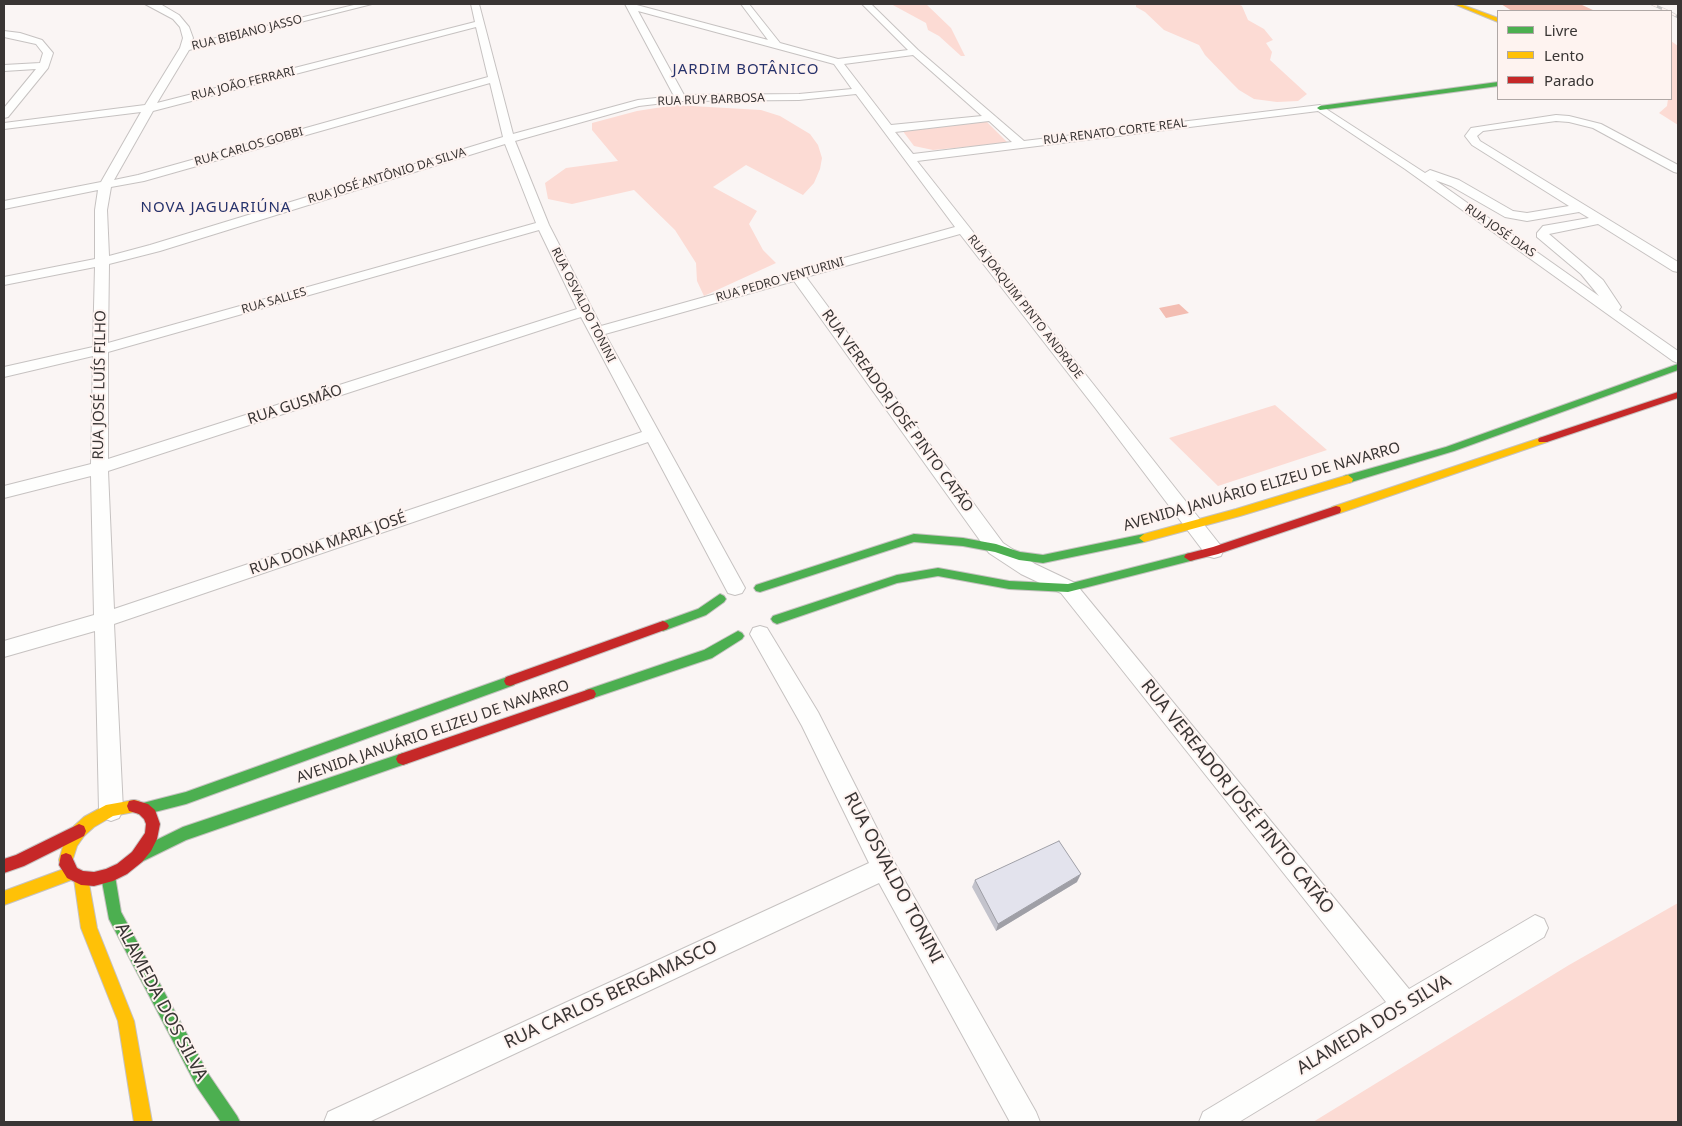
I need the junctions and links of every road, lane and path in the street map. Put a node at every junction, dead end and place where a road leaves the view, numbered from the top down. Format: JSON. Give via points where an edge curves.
{"nodes":[{"id":1,"x":368,"y":4,"type":"edge"},
{"id":2,"x":475,"y":4,"type":"edge"},
{"id":3,"x":746,"y":4,"type":"edge"},
{"id":4,"x":866,"y":4,"type":"edge"},
{"id":5,"x":1456,"y":4,"type":"edge"},
{"id":6,"x":160,"y":5,"type":"edge"},
{"id":7,"x":630,"y":5,"type":"edge"},
{"id":8,"x":1497,"y":20,"type":"edge"},
{"id":9,"x":759,"y":21,"type":"junction"},
{"id":10,"x":479,"y":24,"type":"junction"},
{"id":11,"x":724,"y":31,"type":"junction"},
{"id":12,"x":4,"y":34,"type":"edge"},
{"id":13,"x":777,"y":45,"type":"junction"},
{"id":14,"x":185,"y":48,"type":"junction"},
{"id":15,"x":916,"y":52,"type":"junction"},
{"id":16,"x":836,"y":62,"type":"junction"},
{"id":17,"x":44,"y":66,"type":"junction"},
{"id":18,"x":4,"y":68,"type":"edge"},
{"id":19,"x":492,"y":79,"type":"junction"},
{"id":20,"x":1497,"y":84,"type":"edge"},
{"id":21,"x":858,"y":90,"type":"junction"},
{"id":22,"x":682,"y":98,"type":"junction"},
{"id":23,"x":151,"y":108,"type":"junction"},
{"id":24,"x":1320,"y":108,"type":"junction"},
{"id":25,"x":4,"y":115,"type":"edge"},
{"id":26,"x":991,"y":118,"type":"junction"},
{"id":27,"x":4,"y":126,"type":"edge"},
{"id":28,"x":888,"y":129,"type":"junction"},
{"id":29,"x":508,"y":139,"type":"junction"},
{"id":30,"x":1020,"y":143,"type":"junction"},
{"id":31,"x":911,"y":158,"type":"junction"},
{"id":32,"x":1409,"y":167,"type":"junction"},
{"id":33,"x":1678,"y":170,"type":"edge"},
{"id":34,"x":105,"y":186,"type":"junction"},
{"id":35,"x":4,"y":205,"type":"edge"},
{"id":36,"x":1580,"y":208,"type":"junction"},
{"id":37,"x":1600,"y":220,"type":"junction"},
{"id":38,"x":543,"y":225,"type":"junction"},
{"id":39,"x":963,"y":229,"type":"junction"},
{"id":40,"x":102,"y":262,"type":"junction"},
{"id":41,"x":1678,"y":268,"type":"edge"},
{"id":42,"x":797,"y":275,"type":"junction"},
{"id":43,"x":4,"y":281,"type":"edge"},
{"id":44,"x":585,"y":311,"type":"junction"},
{"id":45,"x":1622,"y":318,"type":"junction"},
{"id":46,"x":597,"y":332,"type":"junction"},
{"id":47,"x":100,"y":350,"type":"junction"},
{"id":48,"x":1678,"y":358,"type":"edge"},
{"id":49,"x":1678,"y":367,"type":"edge"},
{"id":50,"x":4,"y":372,"type":"edge"},
{"id":51,"x":1678,"y":396,"type":"edge"},
{"id":52,"x":651,"y":435,"type":"junction"},
{"id":53,"x":99,"y":468,"type":"junction"},
{"id":54,"x":4,"y":492,"type":"edge"},
{"id":55,"x":1194,"y":524,"type":"junction"},
{"id":56,"x":996,"y":548,"type":"junction"},
{"id":57,"x":1214,"y":552,"type":"junction"},
{"id":58,"x":735,"y":588,"type":"junction"},
{"id":59,"x":760,"y":588,"type":"junction"},
{"id":60,"x":1068,"y":588,"type":"junction"},
{"id":61,"x":720,"y":599,"type":"junction"},
{"id":62,"x":715,"y":615,"type":"dead end"},
{"id":63,"x":766,"y":619,"type":"junction"},
{"id":64,"x":104,"y":620,"type":"junction"},
{"id":65,"x":725,"y":632,"type":"dead end"},
{"id":66,"x":4,"y":650,"type":"edge"},
{"id":67,"x":143,"y":809,"type":"junction"},
{"id":68,"x":111,"y":810,"type":"junction"},
{"id":69,"x":79,"y":831,"type":"junction"},
{"id":70,"x":137,"y":857,"type":"junction"},
{"id":71,"x":4,"y":866,"type":"edge"},
{"id":72,"x":884,"y":868,"type":"junction"},
{"id":73,"x":77,"y":876,"type":"junction"},
{"id":74,"x":108,"y":876,"type":"junction"},
{"id":75,"x":4,"y":898,"type":"edge"},
{"id":76,"x":1535,"y":928,"type":"dead end"},
{"id":77,"x":1406,"y":1006,"type":"junction"},
{"id":78,"x":143,"y":1122,"type":"edge"},
{"id":79,"x":231,"y":1122,"type":"edge"},
{"id":80,"x":338,"y":1122,"type":"edge"},
{"id":81,"x":1026,"y":1122,"type":"edge"},
{"id":82,"x":1213,"y":1122,"type":"edge"}],
"edges":[{"from":1,"to":14,"type":"street","name":"RUA BIBIANO JASSO"},
{"from":2,"to":10,"type":"street","name":"RUA OSVALDO TONINI"},
{"from":3,"to":9,"type":"street"},
{"from":4,"to":15,"type":"street"},
{"from":5,"to":8,"type":"street"},
{"from":6,"to":14,"type":"street","via":[[184,27],[188,38]]},
{"from":7,"to":11,"type":"street"},
{"from":7,"to":22,"type":"street"},
{"from":9,"to":11,"type":"street","via":[[742,29]]},
{"from":9,"to":13,"type":"street"},
{"from":10,"to":19,"type":"street","name":"RUA OSVALDO TONINI"},
{"from":10,"to":23,"type":"street","name":"RUA JOÃO FERRARI"},
{"from":11,"to":13,"type":"street"},
{"from":12,"to":17,"type":"street","via":[[39,42],[48,53]]},
{"from":13,"to":16,"type":"street"},
{"from":14,"to":23,"type":"street","name":"RUA JOSÉ LUÍS FILHO"},
{"from":15,"to":16,"type":"street"},
{"from":15,"to":26,"type":"street"},
{"from":16,"to":21,"type":"street","name":"RUA JOAQUIM PINTO ANDRADE"},
{"from":17,"to":18,"type":"street"},
{"from":17,"to":25,"type":"street"},
{"from":19,"to":29,"type":"street","name":"RUA OSVALDO TONINI"},
{"from":19,"to":34,"type":"street","name":"RUA CARLOS GOBBI"},
{"from":20,"to":24,"type":"street"},
{"from":21,"to":22,"type":"street","name":"RUA RUY BARBOSA","via":[[799,97]]},
{"from":21,"to":28,"type":"street","name":"RUA JOAQUIM PINTO ANDRADE"},
{"from":22,"to":29,"type":"street","name":"RUA RUY BARBOSA","via":[[638,103]]},
{"from":23,"to":27,"type":"street","name":"RUA JOÃO FERRARI"},
{"from":23,"to":34,"type":"street","name":"RUA JOSÉ LUÍS FILHO"},
{"from":24,"to":30,"type":"street","name":"RUA RENATO CORTE REAL"},
{"from":24,"to":32,"type":"street","name":"RUA JOSÉ DIAS"},
{"from":26,"to":28,"type":"street"},
{"from":26,"to":30,"type":"street"},
{"from":28,"to":31,"type":"street","name":"RUA JOAQUIM PINTO ANDRADE"},
{"from":29,"to":38,"type":"street","name":"RUA OSVALDO TONINI"},
{"from":29,"to":40,"type":"street","name":"RUA JOSÉ ANTÔNIO DA SILVA"},
{"from":30,"to":31,"type":"street","name":"RUA RENATO CORTE REAL"},
{"from":31,"to":39,"type":"street","name":"RUA JOAQUIM PINTO ANDRADE"},
{"from":32,"to":36,"type":"street","via":[[1455,183],[1509,214],[1527,218]]},
{"from":32,"to":45,"type":"street","name":"RUA JOSÉ DIAS"},
{"from":33,"to":36,"type":"street","via":[[1597,126],[1580,121],[1556,118],[1475,130],[1471,136],[1476,143]]},
{"from":34,"to":35,"type":"street","name":"RUA CARLOS GOBBI"},
{"from":34,"to":40,"type":"street","name":"RUA JOSÉ LUÍS FILHO","via":[[101,210]]},
{"from":36,"to":37,"type":"street"},
{"from":37,"to":41,"type":"street"},
{"from":37,"to":45,"type":"street","via":[[1548,230],[1543,232],[1543,237],[1598,283]]},
{"from":38,"to":44,"type":"street","name":"RUA OSVALDO TONINI"},
{"from":38,"to":47,"type":"street","name":"RUA SALLES"},
{"from":39,"to":42,"type":"street","name":"RUA PEDRO VENTURINI"},
{"from":39,"to":55,"type":"street","name":"RUA JOAQUIM PINTO ANDRADE"},
{"from":40,"to":43,"type":"street","name":"RUA JOSÉ ANTÔNIO DA SILVA"},
{"from":40,"to":47,"type":"street","name":"RUA JOSÉ LUÍS FILHO"},
{"from":42,"to":46,"type":"street","name":"RUA PEDRO VENTURINI"},
{"from":42,"to":56,"type":"street","name":"RUA VEREADOR JOSÉ PINTO CATÃO"},
{"from":44,"to":46,"type":"street","name":"RUA OSVALDO TONINI"},
{"from":44,"to":53,"type":"street","name":"RUA GUSMÃO"},
{"from":45,"to":48,"type":"street","name":"RUA JOSÉ DIAS"},
{"from":46,"to":52,"type":"street","name":"RUA OSVALDO TONINI"},
{"from":47,"to":50,"type":"street","name":"RUA SALLES"},
{"from":47,"to":53,"type":"street","name":"RUA JOSÉ LUÍS FILHO"},
{"from":49,"to":55,"type":"street","name":"AVENIDA JANUÁRIO ELIZEU DE NAVARRO","via":[[1450,449]]},
{"from":51,"to":57,"type":"street","name":"AVENIDA JANUÁRIO ELIZEU DE NAVARRO"},
{"from":52,"to":58,"type":"street","name":"RUA OSVALDO TONINI"},
{"from":52,"to":64,"type":"street","name":"RUA DONA MARIA JOSÉ"},
{"from":53,"to":54,"type":"street","name":"RUA GUSMÃO"},
{"from":53,"to":64,"type":"street","name":"RUA JOSÉ LUÍS FILHO"},
{"from":55,"to":56,"type":"street","name":"AVENIDA JANUÁRIO ELIZEU DE NAVARRO","via":[[1043,559],[1019,556]]},
{"from":55,"to":57,"type":"street","name":"RUA JOAQUIM PINTO ANDRADE"},
{"from":56,"to":59,"type":"street","name":"AVENIDA JANUÁRIO ELIZEU DE NAVARRO","via":[[914,538]]},
{"from":56,"to":60,"type":"street","via":[[1028,569]]},
{"from":57,"to":60,"type":"street","name":"AVENIDA JANUÁRIO ELIZEU DE NAVARRO"},
{"from":58,"to":59,"type":"street","name":"AVENIDA JANUÁRIO ELIZEU DE NAVARRO"},
{"from":58,"to":61,"type":"street","name":"AVENIDA JANUÁRIO ELIZEU DE NAVARRO"},
{"from":59,"to":63,"type":"street"},
{"from":60,"to":63,"type":"street","name":"AVENIDA JANUÁRIO ELIZEU DE NAVARRO","via":[[1009,585],[938,572],[897,579]]},
{"from":60,"to":77,"type":"street","name":"RUA VEREADOR JOSÉ PINTO CATÃO"},
{"from":61,"to":62,"type":"street"},
{"from":61,"to":67,"type":"street","name":"AVENIDA JANUÁRIO ELIZEU DE NAVARRO","via":[[702,612],[186,798]]},
{"from":63,"to":65,"type":"street"},
{"from":63,"to":70,"type":"street","name":"AVENIDA JANUÁRIO ELIZEU DE NAVARRO","via":[[708,654],[183,834]]},
{"from":63,"to":72,"type":"street","name":"RUA OSVALDO TONINI","via":[[810,719]]},
{"from":64,"to":66,"type":"street","name":"RUA DONA MARIA JOSÉ"},
{"from":64,"to":68,"type":"street","name":"RUA JOSÉ LUÍS FILHO"},
{"from":67,"to":68,"type":"street","via":[[129,806]]},
{"from":67,"to":70,"type":"street","via":[[150,815],[152,834]]},
{"from":68,"to":69,"type":"street","via":[[88,822]]},
{"from":69,"to":71,"type":"street"},
{"from":69,"to":73,"type":"street","via":[[66,855],[66,866]]},
{"from":70,"to":74,"type":"street"},
{"from":72,"to":80,"type":"street","name":"RUA CARLOS BERGAMASCO"},
{"from":72,"to":81,"type":"street","name":"RUA OSVALDO TONINI"},
{"from":73,"to":74,"type":"street","via":[[94,879]]},
{"from":73,"to":75,"type":"street"},
{"from":73,"to":78,"type":"street","name":"ALAMEDA DOS SILVA","via":[[89,928],[126,1021]]},
{"from":74,"to":79,"type":"street","name":"ALAMEDA DOS SILVA","via":[[114,914],[203,1081]]},
{"from":76,"to":77,"type":"street","name":"ALAMEDA DOS SILVA"},
{"from":77,"to":82,"type":"street","name":"ALAMEDA DOS SILVA"}]}
